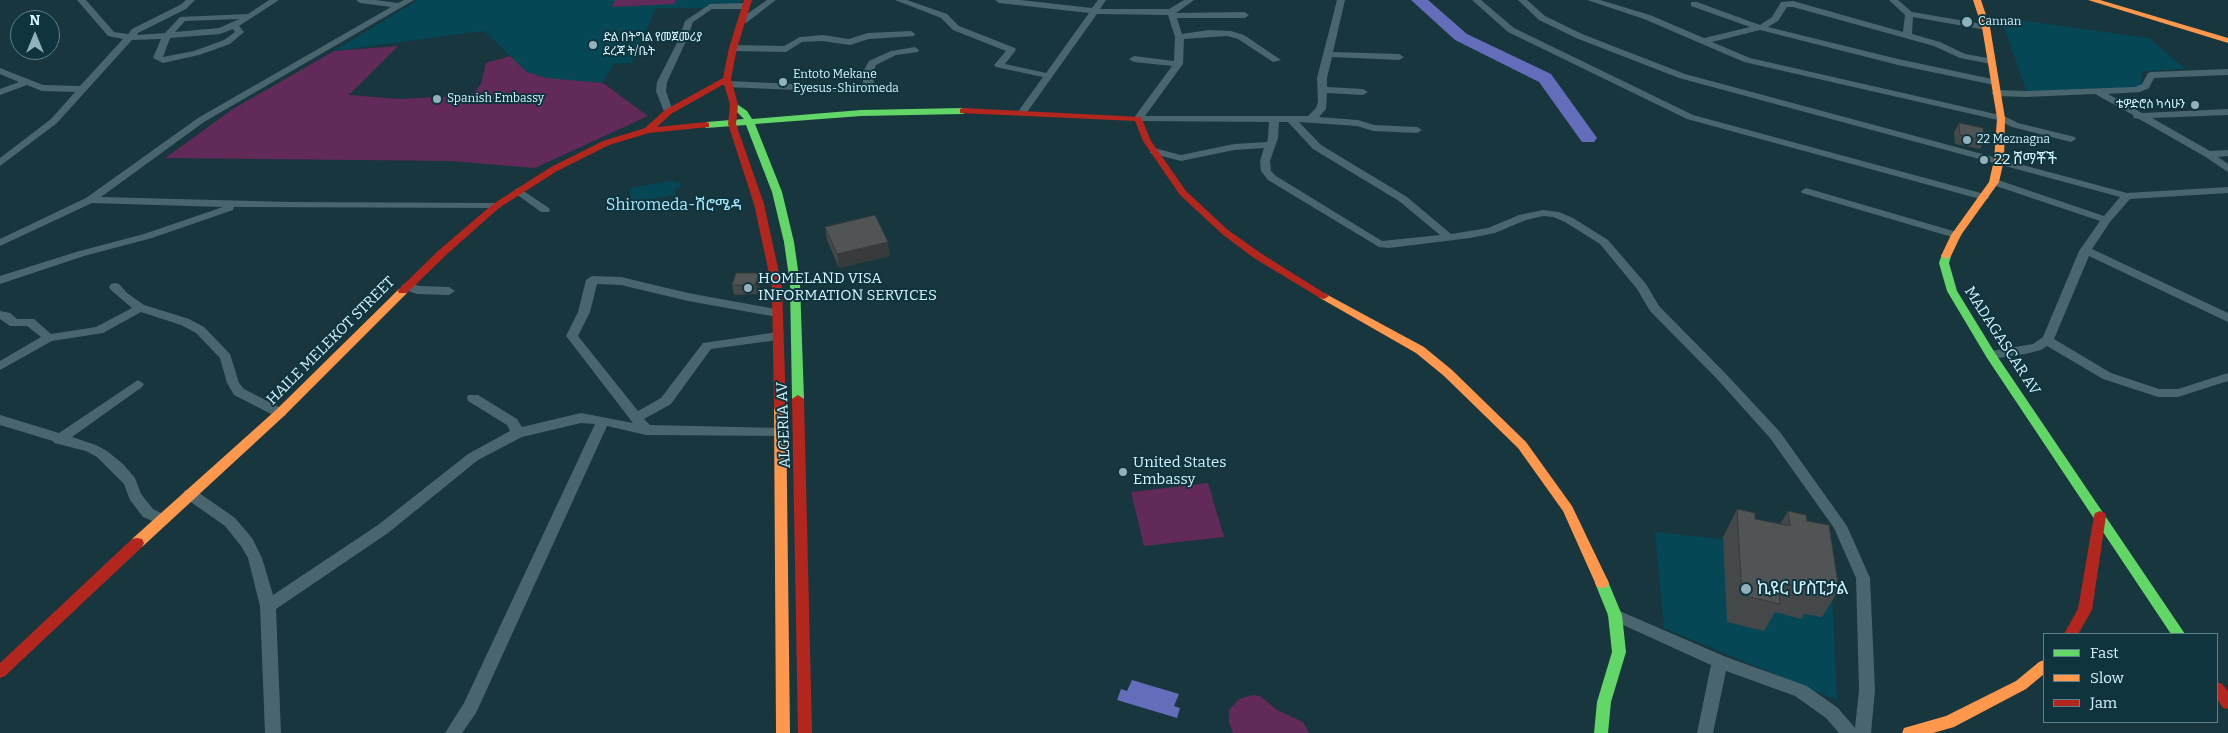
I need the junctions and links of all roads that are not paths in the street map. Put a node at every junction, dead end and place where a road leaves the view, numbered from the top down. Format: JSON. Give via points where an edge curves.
{"nodes":[{"id":1,"x":94,"y":0,"type":"edge"},
{"id":2,"x":191,"y":0,"type":"edge"},
{"id":3,"x":275,"y":0,"type":"edge"},
{"id":4,"x":360,"y":0,"type":"edge"},
{"id":5,"x":410,"y":0,"type":"edge"},
{"id":6,"x":772,"y":0,"type":"edge"},
{"id":7,"x":890,"y":0,"type":"edge"},
{"id":8,"x":899,"y":0,"type":"edge"},
{"id":9,"x":999,"y":0,"type":"edge"},
{"id":10,"x":1102,"y":0,"type":"edge"},
{"id":11,"x":1190,"y":0,"type":"edge"},
{"id":12,"x":1342,"y":0,"type":"edge"},
{"id":13,"x":1476,"y":0,"type":"edge"},
{"id":14,"x":1522,"y":0,"type":"edge"},
{"id":15,"x":1591,"y":0,"type":"edge"},
{"id":16,"x":1893,"y":0,"type":"edge"},
{"id":17,"x":1977,"y":0,"type":"edge"},
{"id":18,"x":2092,"y":0,"type":"edge"},
{"id":19,"x":82,"y":2,"type":"edge"},
{"id":20,"x":747,"y":3,"type":"edge"},
{"id":21,"x":1694,"y":4,"type":"dead end"},
{"id":22,"x":398,"y":6,"type":"junction"},
{"id":23,"x":1094,"y":11,"type":"junction"},
{"id":24,"x":1171,"y":14,"type":"junction"},
{"id":25,"x":1245,"y":14,"type":"dead end"},
{"id":26,"x":1909,"y":14,"type":"junction"},
{"id":27,"x":251,"y":16,"type":"junction"},
{"id":28,"x":234,"y":26,"type":"junction"},
{"id":29,"x":741,"y":26,"type":"junction"},
{"id":30,"x":1986,"y":27,"type":"junction"},
{"id":31,"x":1762,"y":28,"type":"junction"},
{"id":32,"x":911,"y":34,"type":"dead end"},
{"id":33,"x":128,"y":36,"type":"junction"},
{"id":34,"x":1907,"y":36,"type":"junction"},
{"id":35,"x":166,"y":37,"type":"junction"},
{"id":36,"x":1179,"y":37,"type":"junction"},
{"id":37,"x":1704,"y":41,"type":"junction"},
{"id":38,"x":2228,"y":41,"type":"edge"},
{"id":39,"x":733,"y":48,"type":"junction"},
{"id":40,"x":915,"y":50,"type":"dead end"},
{"id":41,"x":1328,"y":54,"type":"junction"},
{"id":42,"x":1399,"y":57,"type":"dead end"},
{"id":43,"x":1134,"y":59,"type":"dead end"},
{"id":44,"x":1276,"y":60,"type":"dead end"},
{"id":45,"x":1991,"y":61,"type":"junction"},
{"id":46,"x":1178,"y":64,"type":"junction"},
{"id":47,"x":0,"y":71,"type":"edge"},
{"id":48,"x":2228,"y":72,"type":"edge"},
{"id":49,"x":1049,"y":76,"type":"junction"},
{"id":50,"x":727,"y":81,"type":"junction"},
{"id":51,"x":24,"y":83,"type":"junction"},
{"id":52,"x":1995,"y":87,"type":"junction"},
{"id":53,"x":82,"y":89,"type":"junction"},
{"id":54,"x":1322,"y":90,"type":"junction"},
{"id":55,"x":0,"y":92,"type":"edge"},
{"id":56,"x":1363,"y":92,"type":"dead end"},
{"id":57,"x":2098,"y":92,"type":"junction"},
{"id":58,"x":734,"y":105,"type":"junction"},
{"id":59,"x":668,"y":112,"type":"junction"},
{"id":60,"x":2228,"y":112,"type":"edge"},
{"id":61,"x":1022,"y":113,"type":"junction"},
{"id":62,"x":2137,"y":116,"type":"junction"},
{"id":63,"x":2001,"y":118,"type":"junction"},
{"id":64,"x":1312,"y":119,"type":"junction"},
{"id":65,"x":1138,"y":120,"type":"junction"},
{"id":66,"x":1274,"y":120,"type":"junction"},
{"id":67,"x":1292,"y":120,"type":"junction"},
{"id":68,"x":750,"y":123,"type":"junction"},
{"id":69,"x":732,"y":124,"type":"junction"},
{"id":70,"x":648,"y":130,"type":"junction"},
{"id":71,"x":1417,"y":130,"type":"dead end"},
{"id":72,"x":2071,"y":139,"type":"dead end"},
{"id":73,"x":1270,"y":145,"type":"junction"},
{"id":74,"x":1154,"y":151,"type":"junction"},
{"id":75,"x":2228,"y":153,"type":"edge"},
{"id":76,"x":2208,"y":154,"type":"junction"},
{"id":77,"x":2000,"y":160,"type":"junction"},
{"id":78,"x":0,"y":163,"type":"edge"},
{"id":79,"x":2228,"y":169,"type":"edge"},
{"id":80,"x":1994,"y":182,"type":"junction"},
{"id":81,"x":2228,"y":190,"type":"edge"},
{"id":82,"x":519,"y":191,"type":"junction"},
{"id":83,"x":1806,"y":191,"type":"dead end"},
{"id":84,"x":2127,"y":196,"type":"junction"},
{"id":85,"x":1984,"y":197,"type":"junction"},
{"id":86,"x":90,"y":200,"type":"junction"},
{"id":87,"x":238,"y":204,"type":"junction"},
{"id":88,"x":496,"y":206,"type":"junction"},
{"id":89,"x":545,"y":210,"type":"dead end"},
{"id":90,"x":2106,"y":220,"type":"junction"},
{"id":91,"x":1956,"y":235,"type":"junction"},
{"id":92,"x":1448,"y":237,"type":"junction"},
{"id":93,"x":0,"y":243,"type":"edge"},
{"id":94,"x":2086,"y":250,"type":"junction"},
{"id":95,"x":0,"y":280,"type":"edge"},
{"id":96,"x":407,"y":286,"type":"junction"},
{"id":97,"x":115,"y":287,"type":"dead end"},
{"id":98,"x":449,"y":291,"type":"dead end"},
{"id":99,"x":140,"y":308,"type":"junction"},
{"id":100,"x":777,"y":313,"type":"junction"},
{"id":101,"x":0,"y":315,"type":"edge"},
{"id":102,"x":2228,"y":318,"type":"edge"},
{"id":103,"x":778,"y":336,"type":"junction"},
{"id":104,"x":49,"y":338,"type":"junction"},
{"id":105,"x":2046,"y":340,"type":"junction"},
{"id":106,"x":1991,"y":354,"type":"junction"},
{"id":107,"x":0,"y":366,"type":"edge"},
{"id":108,"x":2228,"y":377,"type":"edge"},
{"id":109,"x":138,"y":384,"type":"dead end"},
{"id":110,"x":473,"y":398,"type":"dead end"},
{"id":111,"x":280,"y":413,"type":"junction"},
{"id":112,"x":637,"y":417,"type":"junction"},
{"id":113,"x":0,"y":420,"type":"edge"},
{"id":114,"x":603,"y":421,"type":"junction"},
{"id":115,"x":646,"y":430,"type":"junction"},
{"id":116,"x":780,"y":433,"type":"junction"},
{"id":117,"x":518,"y":434,"type":"junction"},
{"id":118,"x":59,"y":440,"type":"junction"},
{"id":119,"x":190,"y":494,"type":"junction"},
{"id":120,"x":2100,"y":516,"type":"junction"},
{"id":121,"x":162,"y":520,"type":"junction"},
{"id":122,"x":268,"y":606,"type":"junction"},
{"id":123,"x":1615,"y":616,"type":"junction"},
{"id":124,"x":2072,"y":633,"type":"edge"},
{"id":125,"x":2177,"y":633,"type":"edge"},
{"id":126,"x":1720,"y":662,"type":"junction"},
{"id":127,"x":2043,"y":667,"type":"edge"},
{"id":128,"x":0,"y":672,"type":"edge"},
{"id":129,"x":2218,"y":689,"type":"edge"},
{"id":130,"x":2228,"y":703,"type":"edge"},
{"id":131,"x":273,"y":733,"type":"edge"},
{"id":132,"x":453,"y":733,"type":"edge"},
{"id":133,"x":783,"y":733,"type":"edge"},
{"id":134,"x":805,"y":733,"type":"edge"},
{"id":135,"x":1601,"y":733,"type":"edge"},
{"id":136,"x":1705,"y":733,"type":"edge"},
{"id":137,"x":1849,"y":733,"type":"edge"},
{"id":138,"x":1862,"y":733,"type":"edge"},
{"id":139,"x":1909,"y":733,"type":"edge"}],
"edges":[{"from":1,"to":19,"type":"street"},
{"from":2,"to":33,"type":"street"},
{"from":3,"to":27,"type":"street"},
{"from":4,"to":22,"type":"street"},
{"from":5,"to":22,"type":"street"},
{"from":6,"to":29,"type":"street"},
{"from":7,"to":8,"type":"street"},
{"from":8,"to":49,"type":"street","via":[[944,16],[956,28],[1012,50],[999,65]]},
{"from":9,"to":23,"type":"street"},
{"from":10,"to":23,"type":"street"},
{"from":11,"to":24,"type":"street"},
{"from":12,"to":41,"type":"street"},
{"from":13,"to":85,"type":"street","via":[[1511,30],[1690,117]]},
{"from":14,"to":77,"type":"street","via":[[1542,18],[1657,68]]},
{"from":15,"to":37,"type":"street","via":[[1633,11]]},
{"from":16,"to":26,"type":"street"},
{"from":17,"to":30,"type":"main road","name":"MADAGASCAR AV"},
{"from":18,"to":38,"type":"main road"},
{"from":19,"to":33,"type":"street","via":[[111,34]]},
{"from":20,"to":29,"type":"main road"},
{"from":20,"to":59,"type":"street","via":[[710,7],[689,21],[662,82],[661,91]]},
{"from":21,"to":31,"type":"street"},
{"from":22,"to":86,"type":"street","via":[[201,120]]},
{"from":23,"to":24,"type":"street"},
{"from":23,"to":49,"type":"street"},
{"from":24,"to":25,"type":"street"},
{"from":24,"to":36,"type":"street"},
{"from":26,"to":30,"type":"street"},
{"from":26,"to":34,"type":"street"},
{"from":27,"to":28,"type":"street"},
{"from":27,"to":35,"type":"street","via":[[186,18]]},
{"from":28,"to":35,"type":"street","via":[[215,32]]},
{"from":28,"to":35,"type":"street","via":[[240,32],[227,42],[196,53],[160,60]]},
{"from":29,"to":39,"type":"main road"},
{"from":30,"to":45,"type":"main road","name":"MADAGASCAR AV"},
{"from":31,"to":34,"type":"street","via":[[1775,19],[1781,7],[1788,3]]},
{"from":31,"to":37,"type":"street"},
{"from":31,"to":52,"type":"street"},
{"from":32,"to":39,"type":"street","via":[[868,36],[850,42],[822,38],[800,40],[783,49]]},
{"from":33,"to":35,"type":"street"},
{"from":33,"to":53,"type":"street","via":[[127,41]]},
{"from":34,"to":45,"type":"street","via":[[1937,44],[1963,56]]},
{"from":36,"to":44,"type":"street","via":[[1209,32],[1228,33],[1241,37]]},
{"from":36,"to":46,"type":"street"},
{"from":37,"to":63,"type":"street","via":[[1747,60]]},
{"from":39,"to":50,"type":"main road"},
{"from":40,"to":50,"type":"street","via":[[894,53],[872,63],[868,72],[869,88],[865,90]]},
{"from":41,"to":42,"type":"street"},
{"from":41,"to":54,"type":"street"},
{"from":43,"to":46,"type":"street"},
{"from":45,"to":52,"type":"main road","name":"MADAGASCAR AV"},
{"from":46,"to":65,"type":"street"},
{"from":47,"to":51,"type":"street"},
{"from":48,"to":57,"type":"street","via":[[2151,75],[2143,89]]},
{"from":49,"to":61,"type":"street"},
{"from":50,"to":58,"type":"main road"},
{"from":50,"to":59,"type":"main road"},
{"from":51,"to":53,"type":"street","via":[[50,90]]},
{"from":51,"to":55,"type":"street"},
{"from":52,"to":57,"type":"street"},
{"from":52,"to":63,"type":"main road","name":"MADAGASCAR AV"},
{"from":53,"to":78,"type":"street","via":[[54,121]]},
{"from":54,"to":56,"type":"street"},
{"from":54,"to":64,"type":"street","via":[[1321,109]]},
{"from":57,"to":62,"type":"street"},
{"from":58,"to":68,"type":"main road"},
{"from":58,"to":69,"type":"main road"},
{"from":59,"to":70,"type":"main road"},
{"from":60,"to":62,"type":"street"},
{"from":61,"to":65,"type":"main road","name":"HAILE MELEKOT STREET"},
{"from":61,"to":68,"type":"main road","name":"HAILE MELEKOT STREET","via":[[895,111]]},
{"from":62,"to":76,"type":"street"},
{"from":63,"to":72,"type":"street","via":[[2015,125]]},
{"from":63,"to":77,"type":"main road","name":"MADAGASCAR AV"},
{"from":64,"to":67,"type":"street"},
{"from":64,"to":71,"type":"street","via":[[1358,122],[1373,128]]},
{"from":65,"to":66,"type":"street"},
{"from":65,"to":74,"type":"main road"},
{"from":66,"to":67,"type":"street"},
{"from":66,"to":73,"type":"street"},
{"from":67,"to":92,"type":"street","via":[[1317,147],[1403,199]]},
{"from":68,"to":69,"type":"main road","name":"HAILE MELEKOT STREET"},
{"from":68,"to":134,"type":"main road","name":"ALGERIA AV","via":[[777,192],[795,284]]},
{"from":69,"to":70,"type":"main road","name":"HAILE MELEKOT STREET"},
{"from":69,"to":100,"type":"main road","name":"ALGERIA AV","via":[[759,204],[777,287]]},
{"from":70,"to":82,"type":"main road","name":"HAILE MELEKOT STREET","via":[[589,150]]},
{"from":73,"to":74,"type":"street","via":[[1234,147],[1181,158]]},
{"from":73,"to":92,"type":"street","via":[[1265,161],[1266,170],[1272,178],[1379,244]]},
{"from":74,"to":123,"type":"main road","via":[[1183,192],[1224,232],[1258,256],[1420,350],[1448,372],[1522,445],[1568,509]]},
{"from":75,"to":76,"type":"street"},
{"from":76,"to":79,"type":"street"},
{"from":77,"to":80,"type":"main road","name":"MADAGASCAR AV"},
{"from":77,"to":84,"type":"street"},
{"from":80,"to":85,"type":"main road","name":"MADAGASCAR AV"},
{"from":80,"to":90,"type":"street"},
{"from":81,"to":84,"type":"street"},
{"from":82,"to":88,"type":"main road","name":"HAILE MELEKOT STREET"},
{"from":82,"to":89,"type":"street"},
{"from":83,"to":91,"type":"street"},
{"from":84,"to":90,"type":"street"},
{"from":85,"to":91,"type":"main road","name":"MADAGASCAR AV"},
{"from":86,"to":87,"type":"street"},
{"from":86,"to":93,"type":"street"},
{"from":87,"to":88,"type":"street"},
{"from":87,"to":95,"type":"street","via":[[148,236]]},
{"from":88,"to":96,"type":"main road","name":"HAILE MELEKOT STREET"},
{"from":90,"to":94,"type":"street"},
{"from":91,"to":106,"type":"main road","name":"MADAGASCAR AV","via":[[1944,263],[1946,272],[1958,303]]},
{"from":92,"to":138,"type":"street","via":[[1491,231],[1534,214],[1555,214],[1569,220],[1604,242],[1642,287],[1654,308],[1775,436],[1840,526],[1863,578],[1867,690]]},
{"from":94,"to":102,"type":"street"},
{"from":94,"to":105,"type":"street"},
{"from":96,"to":98,"type":"street","via":[[417,290]]},
{"from":96,"to":111,"type":"main road","name":"HAILE MELEKOT STREET"},
{"from":97,"to":99,"type":"street"},
{"from":99,"to":104,"type":"street","via":[[99,330]]},
{"from":99,"to":111,"type":"street","via":[[200,330],[226,357],[239,392]]},
{"from":100,"to":103,"type":"main road","name":"ALGERIA AV"},
{"from":100,"to":112,"type":"street","via":[[696,299],[621,281],[592,280],[584,312],[572,336]]},
{"from":101,"to":104,"type":"street","via":[[14,324],[30,322]]},
{"from":103,"to":112,"type":"street","via":[[707,346],[666,401]]},
{"from":103,"to":116,"type":"main road","name":"ALGERIA AV"},
{"from":104,"to":107,"type":"street"},
{"from":105,"to":106,"type":"street","via":[[2025,350]]},
{"from":105,"to":108,"type":"street","via":[[2107,376],[2158,393],[2178,393]]},
{"from":106,"to":120,"type":"main road","name":"MADAGASCAR AV"},
{"from":109,"to":118,"type":"street"},
{"from":110,"to":117,"type":"street","via":[[512,422]]},
{"from":111,"to":119,"type":"main road","name":"HAILE MELEKOT STREET"},
{"from":112,"to":115,"type":"street"},
{"from":113,"to":118,"type":"street"},
{"from":114,"to":115,"type":"street"},
{"from":114,"to":117,"type":"street","via":[[572,419]]},
{"from":114,"to":132,"type":"street","via":[[470,708]]},
{"from":115,"to":116,"type":"street"},
{"from":116,"to":133,"type":"main road","name":"ALGERIA AV"},
{"from":117,"to":122,"type":"street","via":[[473,457],[383,529]]},
{"from":118,"to":121,"type":"street","via":[[102,454],[130,482],[135,496],[148,513]]},
{"from":119,"to":121,"type":"main road","name":"HAILE MELEKOT STREET"},
{"from":119,"to":122,"type":"street","via":[[230,522],[248,542]]},
{"from":120,"to":124,"type":"main road","via":[[2084,610]]},
{"from":120,"to":125,"type":"main road","name":"MADAGASCAR AV"},
{"from":121,"to":128,"type":"main road","name":"HAILE MELEKOT STREET"},
{"from":122,"to":131,"type":"street"},
{"from":123,"to":126,"type":"street"},
{"from":123,"to":135,"type":"main road","via":[[1620,652],[1604,702]]},
{"from":126,"to":136,"type":"street"},
{"from":126,"to":137,"type":"street","via":[[1801,691],[1832,713]]},
{"from":127,"to":139,"type":"main road","via":[[2021,685],[1949,722]]},
{"from":129,"to":130,"type":"main road"}]}
